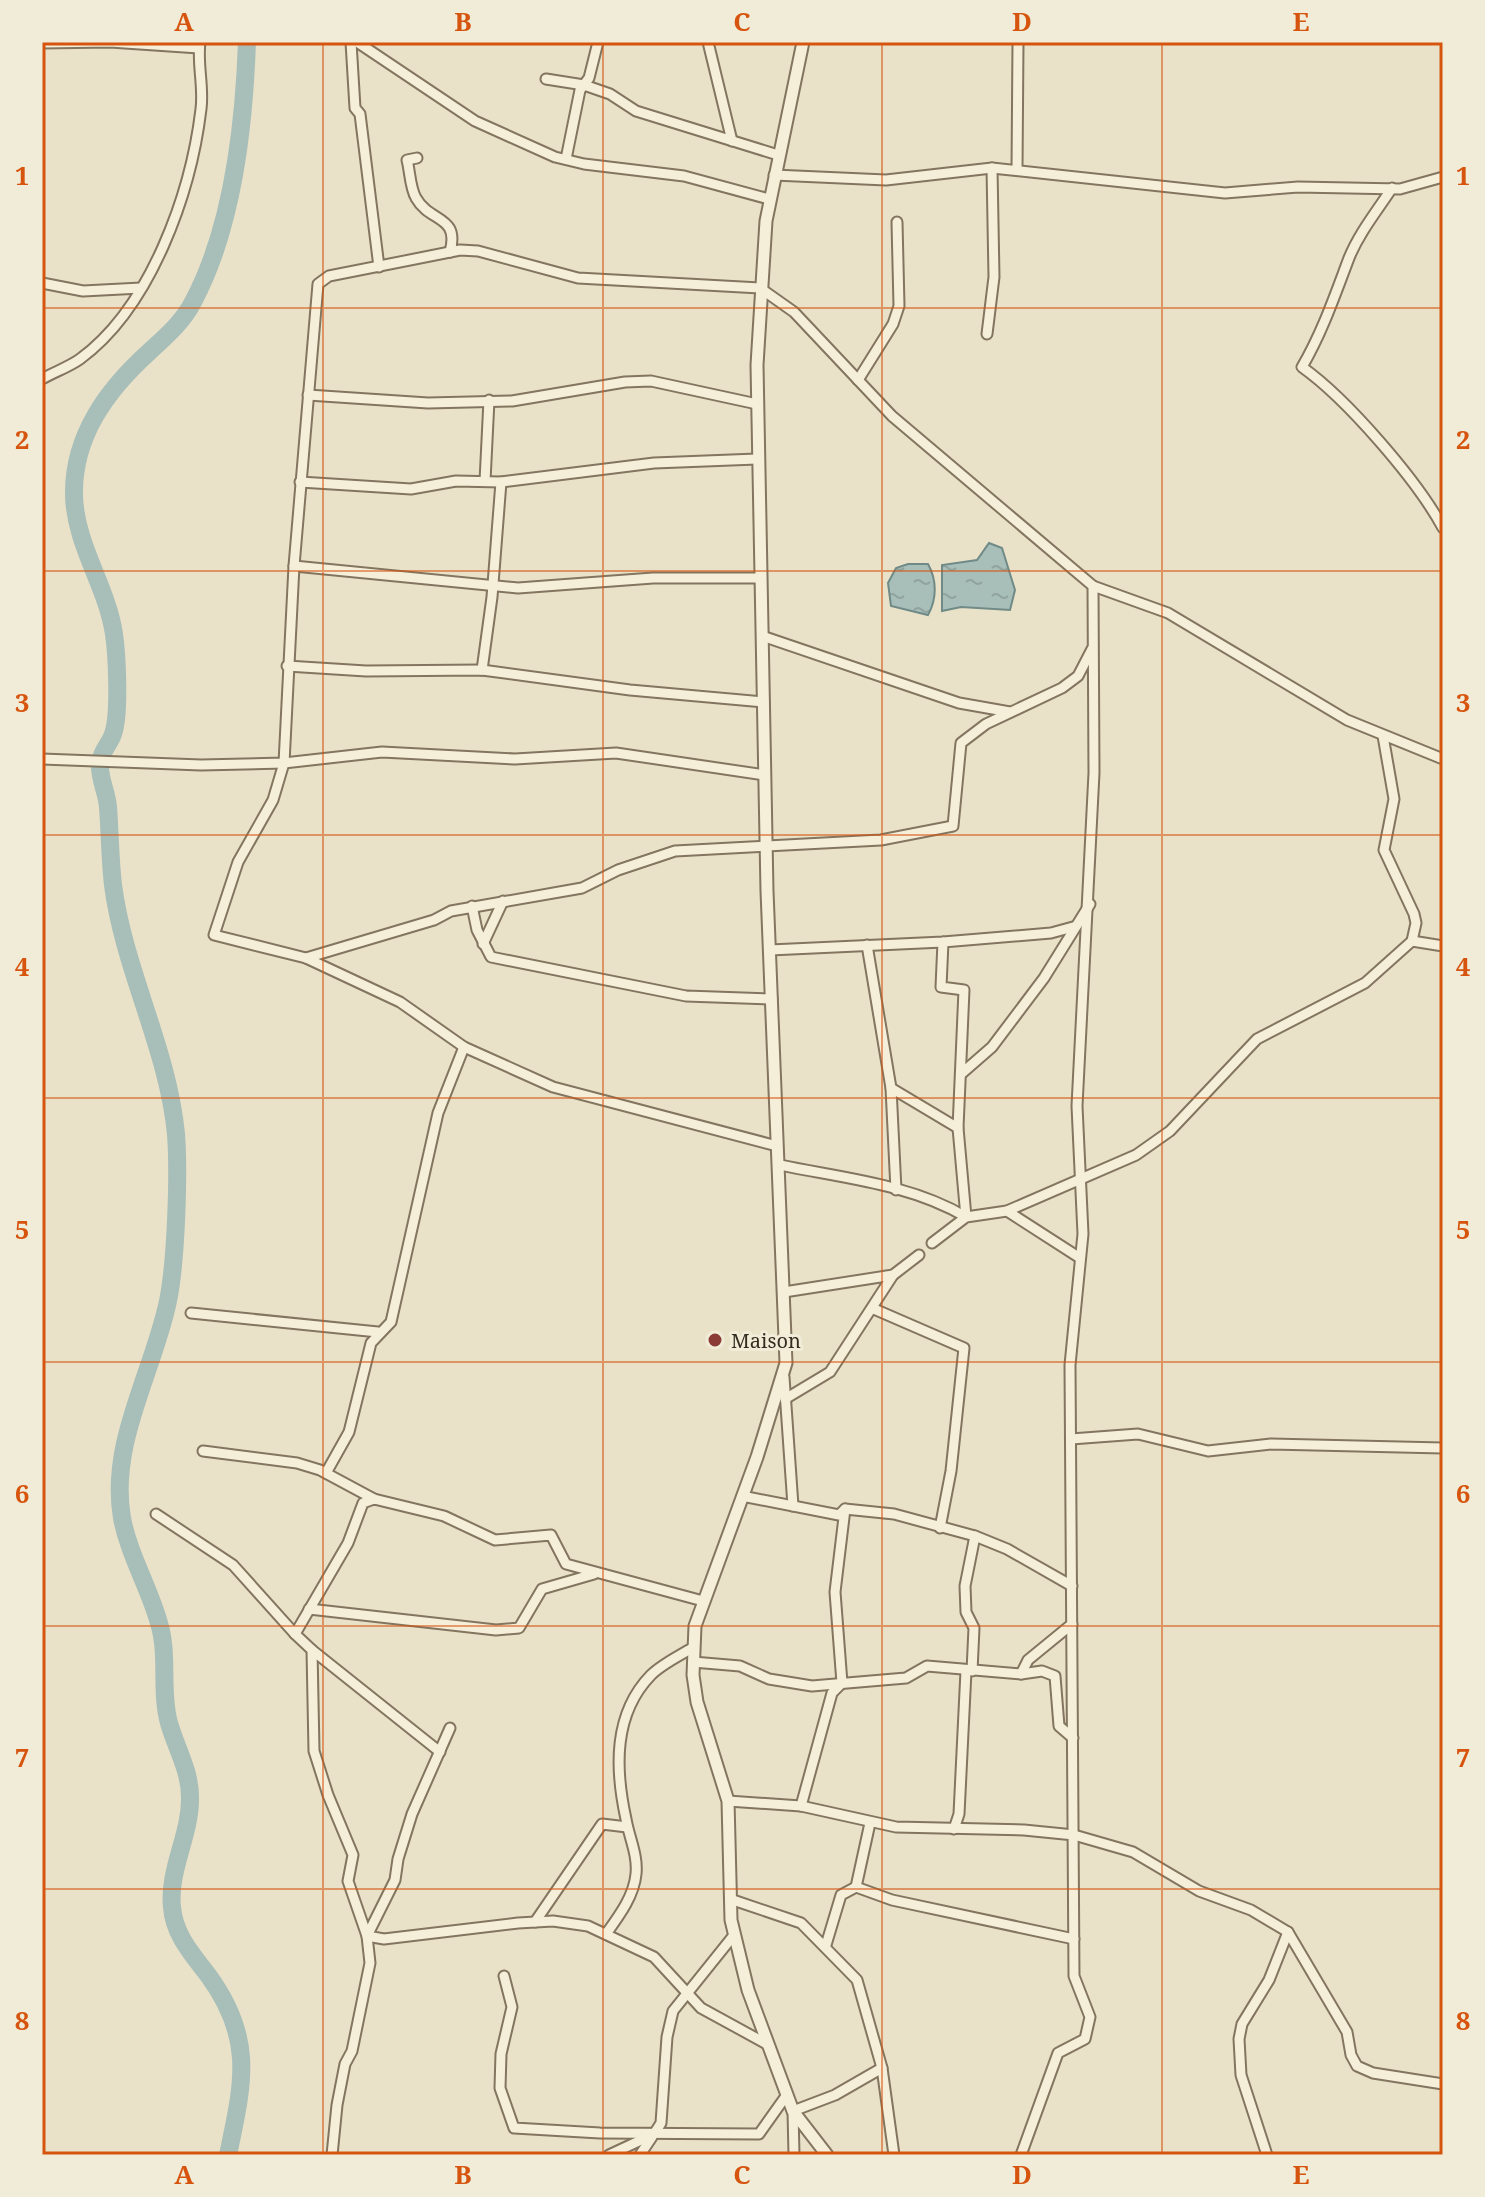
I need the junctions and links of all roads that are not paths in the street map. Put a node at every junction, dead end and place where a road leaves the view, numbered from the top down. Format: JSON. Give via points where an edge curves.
{"nodes":[{"id":1,"x":351,"y":42,"type":"edge"},
{"id":2,"x":357,"y":42,"type":"edge"},
{"id":3,"x":598,"y":42,"type":"edge"},
{"id":4,"x":708,"y":42,"type":"edge"},
{"id":5,"x":803,"y":42,"type":"edge"},
{"id":6,"x":1018,"y":42,"type":"edge"},
{"id":7,"x":42,"y":43,"type":"edge"},
{"id":8,"x":199,"y":45,"type":"edge"},
{"id":9,"x":546,"y":79,"type":"dead end"},
{"id":10,"x":584,"y":85,"type":"junction"},
{"id":11,"x":732,"y":141,"type":"junction"},
{"id":12,"x":778,"y":155,"type":"junction"},
{"id":13,"x":417,"y":158,"type":"dead end"},
{"id":14,"x":566,"y":159,"type":"junction"},
{"id":15,"x":992,"y":168,"type":"junction"},
{"id":16,"x":1017,"y":170,"type":"junction"},
{"id":17,"x":774,"y":175,"type":"junction"},
{"id":18,"x":1443,"y":177,"type":"edge"},
{"id":19,"x":1392,"y":188,"type":"junction"},
{"id":20,"x":769,"y":199,"type":"junction"},
{"id":21,"x":897,"y":222,"type":"dead end"},
{"id":22,"x":450,"y":252,"type":"junction"},
{"id":23,"x":379,"y":267,"type":"junction"},
{"id":24,"x":42,"y":283,"type":"edge"},
{"id":25,"x":141,"y":288,"type":"junction"},
{"id":26,"x":760,"y":288,"type":"junction"},
{"id":27,"x":987,"y":334,"type":"dead end"},
{"id":28,"x":42,"y":379,"type":"edge"},
{"id":29,"x":858,"y":380,"type":"junction"},
{"id":30,"x":308,"y":395,"type":"junction"},
{"id":31,"x":489,"y":400,"type":"junction"},
{"id":32,"x":757,"y":404,"type":"junction"},
{"id":33,"x":757,"y":459,"type":"junction"},
{"id":34,"x":485,"y":481,"type":"junction"},
{"id":35,"x":300,"y":482,"type":"junction"},
{"id":36,"x":501,"y":482,"type":"junction"},
{"id":37,"x":1443,"y":528,"type":"edge"},
{"id":38,"x":294,"y":566,"type":"junction"},
{"id":39,"x":760,"y":578,"type":"junction"},
{"id":40,"x":493,"y":584,"type":"junction"},
{"id":41,"x":1093,"y":586,"type":"junction"},
{"id":42,"x":762,"y":636,"type":"junction"},
{"id":43,"x":1095,"y":639,"type":"junction"},
{"id":44,"x":287,"y":666,"type":"junction"},
{"id":45,"x":482,"y":670,"type":"junction"},
{"id":46,"x":764,"y":702,"type":"junction"},
{"id":47,"x":1016,"y":712,"type":"junction"},
{"id":48,"x":1383,"y":736,"type":"junction"},
{"id":49,"x":42,"y":759,"type":"edge"},
{"id":50,"x":1443,"y":759,"type":"edge"},
{"id":51,"x":284,"y":763,"type":"junction"},
{"id":52,"x":765,"y":775,"type":"junction"},
{"id":53,"x":766,"y":847,"type":"junction"},
{"id":54,"x":503,"y":901,"type":"junction"},
{"id":55,"x":1090,"y":904,"type":"junction"},
{"id":56,"x":472,"y":906,"type":"junction"},
{"id":57,"x":1073,"y":927,"type":"junction"},
{"id":58,"x":1412,"y":941,"type":"junction"},
{"id":59,"x":943,"y":942,"type":"junction"},
{"id":60,"x":483,"y":944,"type":"junction"},
{"id":61,"x":867,"y":945,"type":"junction"},
{"id":62,"x":1443,"y":946,"type":"edge"},
{"id":63,"x":770,"y":950,"type":"junction"},
{"id":64,"x":306,"y":958,"type":"junction"},
{"id":65,"x":772,"y":999,"type":"junction"},
{"id":66,"x":464,"y":1047,"type":"junction"},
{"id":67,"x":961,"y":1074,"type":"junction"},
{"id":68,"x":891,"y":1088,"type":"junction"},
{"id":69,"x":958,"y":1128,"type":"junction"},
{"id":70,"x":777,"y":1146,"type":"junction"},
{"id":71,"x":780,"y":1165,"type":"junction"},
{"id":72,"x":1080,"y":1180,"type":"junction"},
{"id":73,"x":896,"y":1190,"type":"junction"},
{"id":74,"x":1007,"y":1211,"type":"junction"},
{"id":75,"x":966,"y":1217,"type":"junction"},
{"id":76,"x":932,"y":1243,"type":"dead end"},
{"id":77,"x":919,"y":1255,"type":"dead end"},
{"id":78,"x":1080,"y":1258,"type":"junction"},
{"id":79,"x":893,"y":1275,"type":"junction"},
{"id":80,"x":784,"y":1292,"type":"junction"},
{"id":81,"x":874,"y":1309,"type":"junction"},
{"id":82,"x":191,"y":1313,"type":"dead end"},
{"id":83,"x":378,"y":1332,"type":"junction"},
{"id":84,"x":784,"y":1375,"type":"junction"},
{"id":85,"x":785,"y":1399,"type":"junction"},
{"id":86,"x":1071,"y":1439,"type":"junction"},
{"id":87,"x":1443,"y":1448,"type":"edge"},
{"id":88,"x":203,"y":1451,"type":"dead end"},
{"id":89,"x":326,"y":1473,"type":"junction"},
{"id":90,"x":742,"y":1496,"type":"junction"},
{"id":91,"x":374,"y":1499,"type":"junction"},
{"id":92,"x":793,"y":1506,"type":"junction"},
{"id":93,"x":845,"y":1509,"type":"junction"},
{"id":94,"x":156,"y":1514,"type":"dead end"},
{"id":95,"x":940,"y":1528,"type":"junction"},
{"id":96,"x":975,"y":1536,"type":"junction"},
{"id":97,"x":597,"y":1573,"type":"junction"},
{"id":98,"x":1072,"y":1586,"type":"junction"},
{"id":99,"x":703,"y":1601,"type":"junction"},
{"id":100,"x":309,"y":1609,"type":"junction"},
{"id":101,"x":1072,"y":1624,"type":"junction"},
{"id":102,"x":295,"y":1634,"type":"junction"},
{"id":103,"x":692,"y":1648,"type":"junction"},
{"id":104,"x":312,"y":1650,"type":"junction"},
{"id":105,"x":693,"y":1662,"type":"junction"},
{"id":106,"x":969,"y":1671,"type":"junction"},
{"id":107,"x":1021,"y":1674,"type":"junction"},
{"id":108,"x":842,"y":1683,"type":"junction"},
{"id":109,"x":450,"y":1728,"type":"dead end"},
{"id":110,"x":1073,"y":1738,"type":"junction"},
{"id":111,"x":440,"y":1752,"type":"junction"},
{"id":112,"x":728,"y":1801,"type":"junction"},
{"id":113,"x":801,"y":1806,"type":"junction"},
{"id":114,"x":870,"y":1823,"type":"junction"},
{"id":115,"x":627,"y":1827,"type":"junction"},
{"id":116,"x":954,"y":1829,"type":"junction"},
{"id":117,"x":1074,"y":1835,"type":"junction"},
{"id":118,"x":856,"y":1887,"type":"junction"},
{"id":119,"x":730,"y":1899,"type":"junction"},
{"id":120,"x":535,"y":1922,"type":"junction"},
{"id":121,"x":1288,"y":1932,"type":"junction"},
{"id":122,"x":606,"y":1934,"type":"junction"},
{"id":123,"x":734,"y":1935,"type":"junction"},
{"id":124,"x":367,"y":1936,"type":"junction"},
{"id":125,"x":1074,"y":1939,"type":"junction"},
{"id":126,"x":826,"y":1945,"type":"junction"},
{"id":127,"x":504,"y":1976,"type":"dead end"},
{"id":128,"x":685,"y":1993,"type":"junction"},
{"id":129,"x":765,"y":2043,"type":"junction"},
{"id":130,"x":882,"y":2068,"type":"junction"},
{"id":131,"x":1443,"y":2084,"type":"edge"},
{"id":132,"x":786,"y":2096,"type":"junction"},
{"id":133,"x":793,"y":2111,"type":"junction"},
{"id":134,"x":654,"y":2134,"type":"junction"},
{"id":135,"x":332,"y":2155,"type":"edge"},
{"id":136,"x":609,"y":2155,"type":"edge"},
{"id":137,"x":640,"y":2155,"type":"edge"},
{"id":138,"x":794,"y":2155,"type":"edge"},
{"id":139,"x":827,"y":2155,"type":"edge"},
{"id":140,"x":894,"y":2155,"type":"edge"},
{"id":141,"x":1021,"y":2155,"type":"edge"},
{"id":142,"x":1267,"y":2155,"type":"edge"}],
"edges":[{"from":1,"to":23,"type":"street","via":[[355,108],[360,114]]},
{"from":2,"to":14,"type":"street","via":[[475,121]]},
{"from":3,"to":10,"type":"street"},
{"from":4,"to":11,"type":"street"},
{"from":5,"to":12,"type":"street"},
{"from":6,"to":16,"type":"street"},
{"from":7,"to":8,"type":"street"},
{"from":8,"to":25,"type":"street","via":[[203,77],[194,154],[170,227]]},
{"from":9,"to":10,"type":"street"},
{"from":10,"to":11,"type":"street","via":[[636,111]]},
{"from":10,"to":14,"type":"street"},
{"from":11,"to":12,"type":"street"},
{"from":12,"to":17,"type":"street"},
{"from":13,"to":22,"type":"street","via":[[407,160],[416,198],[451,228]]},
{"from":14,"to":20,"type":"street","via":[[684,176]]},
{"from":15,"to":16,"type":"street"},
{"from":15,"to":17,"type":"street","via":[[886,180]]},
{"from":15,"to":27,"type":"street","via":[[994,277]]},
{"from":16,"to":19,"type":"street","via":[[1225,193]]},
{"from":17,"to":20,"type":"street"},
{"from":18,"to":19,"type":"street"},
{"from":19,"to":37,"type":"street","via":[[1349,258],[1302,367],[1373,436]]},
{"from":20,"to":26,"type":"street"},
{"from":21,"to":29,"type":"street","via":[[899,306]]},
{"from":22,"to":23,"type":"street"},
{"from":22,"to":26,"type":"street","via":[[478,251],[578,278]]},
{"from":23,"to":30,"type":"street","via":[[329,276],[318,284]]},
{"from":24,"to":25,"type":"street","via":[[83,291]]},
{"from":25,"to":28,"type":"street","via":[[99,342],[79,360]]},
{"from":26,"to":29,"type":"street","via":[[794,312]]},
{"from":26,"to":32,"type":"street"},
{"from":29,"to":41,"type":"street","via":[[892,416]]},
{"from":30,"to":31,"type":"street","via":[[428,403]]},
{"from":30,"to":35,"type":"street"},
{"from":31,"to":32,"type":"street","via":[[651,381]]},
{"from":31,"to":34,"type":"street"},
{"from":32,"to":33,"type":"street"},
{"from":33,"to":36,"type":"street","via":[[654,463]]},
{"from":33,"to":39,"type":"street"},
{"from":34,"to":35,"type":"street","via":[[411,489]]},
{"from":34,"to":36,"type":"street"},
{"from":35,"to":38,"type":"street"},
{"from":36,"to":40,"type":"street"},
{"from":38,"to":40,"type":"street"},
{"from":38,"to":44,"type":"street"},
{"from":39,"to":40,"type":"street","via":[[653,578],[518,588]]},
{"from":39,"to":42,"type":"street"},
{"from":40,"to":45,"type":"street"},
{"from":41,"to":43,"type":"street"},
{"from":41,"to":48,"type":"street","via":[[1168,613],[1309,699]]},
{"from":42,"to":46,"type":"street"},
{"from":42,"to":47,"type":"street","via":[[959,703]]},
{"from":43,"to":47,"type":"street","via":[[1078,676]]},
{"from":43,"to":55,"type":"street"},
{"from":44,"to":45,"type":"street"},
{"from":44,"to":51,"type":"street"},
{"from":45,"to":46,"type":"street"},
{"from":46,"to":52,"type":"street"},
{"from":47,"to":53,"type":"street","via":[[986,724],[961,743],[953,826],[881,840]]},
{"from":48,"to":50,"type":"street"},
{"from":48,"to":58,"type":"street","via":[[1394,799],[1384,850],[1414,914]]},
{"from":49,"to":51,"type":"street"},
{"from":51,"to":52,"type":"street","via":[[382,752],[515,759],[616,753]]},
{"from":51,"to":64,"type":"street","via":[[273,800],[238,862],[214,935]]},
{"from":52,"to":53,"type":"street"},
{"from":53,"to":54,"type":"street","via":[[675,851],[582,888]]},
{"from":53,"to":63,"type":"street"},
{"from":54,"to":56,"type":"street"},
{"from":54,"to":60,"type":"street"},
{"from":55,"to":57,"type":"street"},
{"from":55,"to":72,"type":"street","via":[[1077,1106]]},
{"from":56,"to":60,"type":"street"},
{"from":56,"to":64,"type":"street"},
{"from":57,"to":59,"type":"street"},
{"from":57,"to":67,"type":"street","via":[[1044,978],[992,1047]]},
{"from":58,"to":62,"type":"street"},
{"from":58,"to":72,"type":"street","via":[[1365,983],[1257,1039],[1170,1131],[1136,1155]]},
{"from":59,"to":61,"type":"street"},
{"from":59,"to":67,"type":"street","via":[[941,987],[964,990]]},
{"from":60,"to":65,"type":"street","via":[[491,957],[686,996]]},
{"from":61,"to":63,"type":"street"},
{"from":61,"to":68,"type":"street"},
{"from":63,"to":65,"type":"street"},
{"from":64,"to":66,"type":"street","via":[[400,1002]]},
{"from":65,"to":70,"type":"street"},
{"from":66,"to":70,"type":"street","via":[[590,1099]]},
{"from":66,"to":83,"type":"street","via":[[438,1113],[391,1322]]},
{"from":67,"to":69,"type":"street"},
{"from":68,"to":69,"type":"street"},
{"from":68,"to":73,"type":"street"},
{"from":69,"to":75,"type":"street"},
{"from":70,"to":71,"type":"street"},
{"from":71,"to":73,"type":"street"},
{"from":71,"to":80,"type":"street"},
{"from":72,"to":74,"type":"street"},
{"from":72,"to":78,"type":"street"},
{"from":73,"to":75,"type":"street","via":[[942,1203]]},
{"from":74,"to":75,"type":"street"},
{"from":74,"to":78,"type":"street"},
{"from":75,"to":76,"type":"street"},
{"from":77,"to":79,"type":"street"},
{"from":78,"to":86,"type":"street","via":[[1070,1365]]},
{"from":79,"to":80,"type":"street"},
{"from":79,"to":81,"type":"street"},
{"from":80,"to":84,"type":"street"},
{"from":81,"to":85,"type":"street","via":[[830,1372]]},
{"from":81,"to":95,"type":"street","via":[[965,1351]]},
{"from":82,"to":83,"type":"street"},
{"from":83,"to":89,"type":"street","via":[[349,1432]]},
{"from":84,"to":85,"type":"street"},
{"from":84,"to":90,"type":"street"},
{"from":85,"to":92,"type":"street"},
{"from":86,"to":87,"type":"street","via":[[1138,1434],[1208,1451],[1271,1444]]},
{"from":86,"to":98,"type":"street"},
{"from":88,"to":89,"type":"street","via":[[297,1463]]},
{"from":89,"to":91,"type":"street"},
{"from":90,"to":92,"type":"street"},
{"from":90,"to":99,"type":"street"},
{"from":91,"to":97,"type":"street","via":[[444,1516],[495,1540],[551,1535],[566,1564]]},
{"from":91,"to":100,"type":"street","via":[[363,1503],[348,1543]]},
{"from":92,"to":93,"type":"street","via":[[839,1515]]},
{"from":93,"to":95,"type":"street","via":[[894,1514]]},
{"from":93,"to":108,"type":"street","via":[[835,1592]]},
{"from":94,"to":102,"type":"street","via":[[233,1565]]},
{"from":95,"to":96,"type":"street"},
{"from":96,"to":98,"type":"street"},
{"from":96,"to":106,"type":"street","via":[[965,1586],[966,1612],[974,1628]]},
{"from":97,"to":99,"type":"street"},
{"from":97,"to":100,"type":"street","via":[[542,1589],[519,1628],[496,1630]]},
{"from":98,"to":101,"type":"street"},
{"from":99,"to":103,"type":"street"},
{"from":100,"to":102,"type":"street"},
{"from":101,"to":107,"type":"street","via":[[1028,1660]]},
{"from":101,"to":110,"type":"street"},
{"from":102,"to":104,"type":"street"},
{"from":103,"to":105,"type":"street"},
{"from":103,"to":115,"type":"street","via":[[653,1673],[627,1705],[618,1785]]},
{"from":104,"to":111,"type":"street"},
{"from":104,"to":124,"type":"street","via":[[314,1751],[353,1855],[348,1881]]},
{"from":105,"to":108,"type":"street","via":[[740,1666],[789,1684]]},
{"from":105,"to":112,"type":"street","via":[[697,1702]]},
{"from":106,"to":107,"type":"street"},
{"from":106,"to":108,"type":"street","via":[[927,1666],[906,1678]]},
{"from":106,"to":116,"type":"street"},
{"from":107,"to":110,"type":"street","via":[[1042,1671],[1055,1676],[1059,1726]]},
{"from":108,"to":113,"type":"street","via":[[832,1693]]},
{"from":109,"to":111,"type":"street"},
{"from":110,"to":117,"type":"street"},
{"from":111,"to":124,"type":"street","via":[[412,1814],[395,1880]]},
{"from":112,"to":113,"type":"street"},
{"from":112,"to":119,"type":"street"},
{"from":113,"to":114,"type":"street"},
{"from":114,"to":116,"type":"street"},
{"from":114,"to":118,"type":"street"},
{"from":115,"to":120,"type":"street","via":[[602,1824]]},
{"from":115,"to":122,"type":"street","via":[[636,1876],[625,1907]]},
{"from":116,"to":117,"type":"street"},
{"from":117,"to":121,"type":"street","via":[[1148,1858],[1199,1891],[1251,1910]]},
{"from":117,"to":125,"type":"street"},
{"from":118,"to":125,"type":"street","via":[[892,1900]]},
{"from":118,"to":126,"type":"street","via":[[841,1895]]},
{"from":119,"to":123,"type":"street"},
{"from":119,"to":126,"type":"street","via":[[801,1923]]},
{"from":120,"to":122,"type":"street","via":[[588,1926]]},
{"from":120,"to":124,"type":"street","via":[[384,1939]]},
{"from":121,"to":131,"type":"street","via":[[1347,2032],[1357,2066]]},
{"from":121,"to":142,"type":"street","via":[[1239,2039],[1241,2075]]},
{"from":122,"to":128,"type":"street","via":[[654,1957]]},
{"from":123,"to":128,"type":"street"},
{"from":123,"to":129,"type":"street"},
{"from":124,"to":135,"type":"street","via":[[370,1963],[345,2064]]},
{"from":125,"to":141,"type":"street","via":[[1074,1976],[1090,2017],[1085,2039],[1058,2053]]},
{"from":126,"to":130,"type":"street","via":[[857,1980]]},
{"from":127,"to":134,"type":"street","via":[[512,2007],[500,2088],[514,2128]]},
{"from":128,"to":129,"type":"street","via":[[712,2015]]},
{"from":128,"to":134,"type":"street","via":[[673,2011],[667,2037],[661,2123]]},
{"from":129,"to":132,"type":"street"},
{"from":130,"to":133,"type":"street"},
{"from":130,"to":140,"type":"street"},
{"from":132,"to":133,"type":"street"},
{"from":132,"to":134,"type":"street","via":[[759,2134]]},
{"from":133,"to":138,"type":"street"},
{"from":133,"to":139,"type":"street"},
{"from":134,"to":136,"type":"street"},
{"from":134,"to":137,"type":"street"}]}
